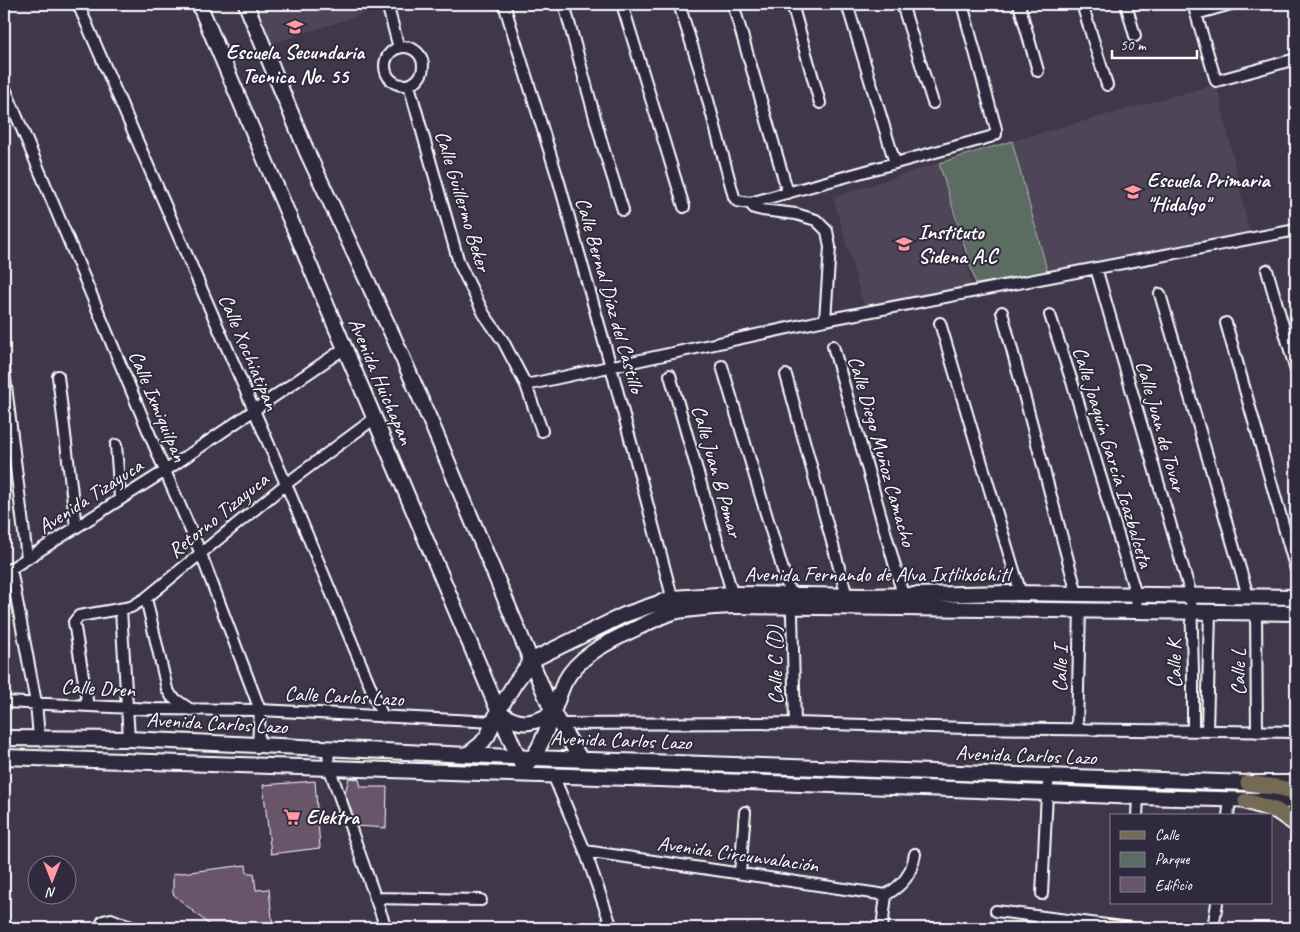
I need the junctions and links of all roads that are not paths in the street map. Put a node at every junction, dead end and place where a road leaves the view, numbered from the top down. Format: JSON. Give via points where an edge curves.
{"nodes":[{"id":1,"x":78,"y":4,"type":"edge"},
{"id":2,"x":199,"y":4,"type":"edge"},
{"id":3,"x":246,"y":4,"type":"edge"},
{"id":4,"x":386,"y":4,"type":"edge"},
{"id":5,"x":504,"y":4,"type":"edge"},
{"id":6,"x":564,"y":4,"type":"edge"},
{"id":7,"x":622,"y":4,"type":"edge"},
{"id":8,"x":679,"y":4,"type":"edge"},
{"id":9,"x":733,"y":4,"type":"edge"},
{"id":10,"x":792,"y":4,"type":"edge"},
{"id":11,"x":847,"y":4,"type":"edge"},
{"id":12,"x":902,"y":4,"type":"edge"},
{"id":13,"x":962,"y":4,"type":"edge"},
{"id":14,"x":1019,"y":4,"type":"edge"},
{"id":15,"x":1082,"y":4,"type":"edge"},
{"id":16,"x":1126,"y":4,"type":"edge"},
{"id":17,"x":1231,"y":4,"type":"edge"},
{"id":18,"x":1194,"y":9,"type":"edge"},
{"id":19,"x":1135,"y":36,"type":"dead end"},
{"id":20,"x":399,"y":48,"type":"junction"},
{"id":21,"x":1296,"y":59,"type":"edge"},
{"id":22,"x":1038,"y":71,"type":"dead end"},
{"id":23,"x":409,"y":85,"type":"junction"},
{"id":24,"x":1107,"y":85,"type":"dead end"},
{"id":25,"x":4,"y":86,"type":"edge"},
{"id":26,"x":820,"y":103,"type":"dead end"},
{"id":27,"x":933,"y":103,"type":"dead end"},
{"id":28,"x":895,"y":162,"type":"junction"},
{"id":29,"x":788,"y":193,"type":"junction"},
{"id":30,"x":750,"y":203,"type":"junction"},
{"id":31,"x":684,"y":207,"type":"dead end"},
{"id":32,"x":623,"y":210,"type":"dead end"},
{"id":33,"x":1296,"y":230,"type":"edge"},
{"id":34,"x":1096,"y":268,"type":"junction"},
{"id":35,"x":1267,"y":270,"type":"dead end"},
{"id":36,"x":1160,"y":294,"type":"dead end"},
{"id":37,"x":1002,"y":312,"type":"dead end"},
{"id":38,"x":1050,"y":315,"type":"dead end"},
{"id":39,"x":825,"y":320,"type":"junction"},
{"id":40,"x":940,"y":323,"type":"dead end"},
{"id":41,"x":1226,"y":324,"type":"dead end"},
{"id":42,"x":833,"y":346,"type":"dead end"},
{"id":43,"x":345,"y":348,"type":"junction"},
{"id":44,"x":722,"y":366,"type":"dead end"},
{"id":45,"x":611,"y":367,"type":"junction"},
{"id":46,"x":4,"y":370,"type":"edge"},
{"id":47,"x":1296,"y":371,"type":"edge"},
{"id":48,"x":670,"y":375,"type":"dead end"},
{"id":49,"x":786,"y":375,"type":"dead end"},
{"id":50,"x":58,"y":376,"type":"dead end"},
{"id":51,"x":526,"y":386,"type":"junction"},
{"id":52,"x":254,"y":410,"type":"junction"},
{"id":53,"x":375,"y":418,"type":"junction"},
{"id":54,"x":542,"y":431,"type":"dead end"},
{"id":55,"x":116,"y":445,"type":"dead end"},
{"id":56,"x":165,"y":471,"type":"junction"},
{"id":57,"x":286,"y":484,"type":"junction"},
{"id":58,"x":120,"y":498,"type":"junction"},
{"id":59,"x":76,"y":527,"type":"junction"},
{"id":60,"x":201,"y":554,"type":"junction"},
{"id":61,"x":28,"y":558,"type":"junction"},
{"id":62,"x":1296,"y":570,"type":"edge"},
{"id":63,"x":7,"y":571,"type":"edge"},
{"id":64,"x":1021,"y":594,"type":"junction"},
{"id":65,"x":1077,"y":594,"type":"junction"},
{"id":66,"x":903,"y":595,"type":"junction"},
{"id":67,"x":1136,"y":595,"type":"junction"},
{"id":68,"x":1191,"y":596,"type":"junction"},
{"id":69,"x":1248,"y":596,"type":"junction"},
{"id":70,"x":1296,"y":597,"type":"edge"},
{"id":71,"x":734,"y":600,"type":"junction"},
{"id":72,"x":791,"y":601,"type":"junction"},
{"id":73,"x":849,"y":602,"type":"junction"},
{"id":74,"x":134,"y":604,"type":"junction"},
{"id":75,"x":674,"y":605,"type":"junction"},
{"id":76,"x":1080,"y":610,"type":"junction"},
{"id":77,"x":1137,"y":611,"type":"junction"},
{"id":78,"x":1192,"y":611,"type":"junction"},
{"id":79,"x":1210,"y":611,"type":"junction"},
{"id":80,"x":1256,"y":612,"type":"junction"},
{"id":81,"x":1296,"y":613,"type":"edge"},
{"id":82,"x":532,"y":660,"type":"junction"},
{"id":83,"x":4,"y":702,"type":"edge"},
{"id":84,"x":36,"y":703,"type":"junction"},
{"id":85,"x":88,"y":706,"type":"junction"},
{"id":86,"x":126,"y":708,"type":"junction"},
{"id":87,"x":191,"y":710,"type":"junction"},
{"id":88,"x":260,"y":713,"type":"junction"},
{"id":89,"x":383,"y":717,"type":"junction"},
{"id":90,"x":499,"y":721,"type":"junction"},
{"id":91,"x":558,"y":722,"type":"junction"},
{"id":92,"x":795,"y":723,"type":"junction"},
{"id":93,"x":1077,"y":728,"type":"junction"},
{"id":94,"x":1193,"y":731,"type":"junction"},
{"id":95,"x":1207,"y":731,"type":"junction"},
{"id":96,"x":1257,"y":732,"type":"junction"},
{"id":97,"x":1296,"y":732,"type":"edge"},
{"id":98,"x":39,"y":737,"type":"junction"},
{"id":99,"x":4,"y":738,"type":"edge"},
{"id":100,"x":129,"y":739,"type":"junction"},
{"id":101,"x":259,"y":741,"type":"junction"},
{"id":102,"x":328,"y":748,"type":"junction"},
{"id":103,"x":578,"y":754,"type":"junction"},
{"id":104,"x":467,"y":755,"type":"junction"},
{"id":105,"x":4,"y":757,"type":"edge"},
{"id":106,"x":523,"y":761,"type":"junction"},
{"id":107,"x":329,"y":767,"type":"junction"},
{"id":108,"x":552,"y":775,"type":"junction"},
{"id":109,"x":1049,"y":776,"type":"junction"},
{"id":110,"x":1242,"y":783,"type":"junction"},
{"id":111,"x":1296,"y":783,"type":"edge"},
{"id":112,"x":1296,"y":792,"type":"edge"},
{"id":113,"x":1047,"y":793,"type":"junction"},
{"id":114,"x":1138,"y":798,"type":"junction"},
{"id":115,"x":1230,"y":800,"type":"junction"},
{"id":116,"x":1246,"y":801,"type":"junction"},
{"id":117,"x":1296,"y":801,"type":"edge"},
{"id":118,"x":745,"y":812,"type":"dead end"},
{"id":119,"x":1137,"y":814,"type":"edge"},
{"id":120,"x":1228,"y":814,"type":"edge"},
{"id":121,"x":1296,"y":824,"type":"edge"},
{"id":122,"x":585,"y":851,"type":"junction"},
{"id":123,"x":915,"y":854,"type":"dead end"},
{"id":124,"x":740,"y":872,"type":"junction"},
{"id":125,"x":1042,"y":894,"type":"dead end"},
{"id":126,"x":886,"y":895,"type":"junction"},
{"id":127,"x":376,"y":898,"type":"junction"},
{"id":128,"x":481,"y":900,"type":"dead end"},
{"id":129,"x":1217,"y":904,"type":"edge"},
{"id":130,"x":996,"y":911,"type":"dead end"},
{"id":131,"x":101,"y":925,"type":"edge"},
{"id":132,"x":134,"y":928,"type":"edge"},
{"id":133,"x":386,"y":928,"type":"edge"},
{"id":134,"x":612,"y":928,"type":"edge"},
{"id":135,"x":882,"y":928,"type":"edge"},
{"id":136,"x":1131,"y":928,"type":"edge"},
{"id":137,"x":1213,"y":928,"type":"edge"}],
"edges":[{"from":1,"to":52,"type":"street","name":"Calle Xochiatipan"},
{"from":2,"to":43,"type":"street","name":"Avenida Huichapan"},
{"from":3,"to":82,"type":"street","name":"Avenida Huichapan","via":[[306,152],[393,336]]},
{"from":4,"to":20,"type":"street"},
{"from":5,"to":45,"type":"street","name":"Calle Bernal Díaz del Castillo"},
{"from":6,"to":32,"type":"street"},
{"from":7,"to":31,"type":"street"},
{"from":8,"to":30,"type":"street","via":[[734,197]]},
{"from":9,"to":29,"type":"street"},
{"from":10,"to":26,"type":"street"},
{"from":11,"to":28,"type":"street"},
{"from":12,"to":27,"type":"street"},
{"from":13,"to":28,"type":"street","via":[[996,134]]},
{"from":14,"to":22,"type":"street"},
{"from":15,"to":24,"type":"street"},
{"from":16,"to":19,"type":"street"},
{"from":17,"to":18,"type":"street"},
{"from":18,"to":21,"type":"street","via":[[1216,81]]},
{"from":20,"to":23,"type":"street","via":[[414,50],[423,62],[420,76]]},
{"from":20,"to":23,"type":"street","via":[[388,57],[385,71],[394,83]]},
{"from":23,"to":51,"type":"street","name":"Calle Guillermo Beker","via":[[459,263]]},
{"from":25,"to":56,"type":"street","name":"Calle Ixmiquilpan"},
{"from":28,"to":29,"type":"street"},
{"from":29,"to":30,"type":"street"},
{"from":30,"to":39,"type":"street","via":[[754,208],[816,220],[827,231],[830,247]]},
{"from":33,"to":34,"type":"street"},
{"from":34,"to":39,"type":"street"},
{"from":34,"to":68,"type":"street","name":"Calle Juan de Tovar"},
{"from":35,"to":47,"type":"street"},
{"from":36,"to":69,"type":"street","name":"Calle Juan de Tovar"},
{"from":37,"to":65,"type":"street"},
{"from":38,"to":67,"type":"street","name":"Calle Joaquín García Icazbalceta"},
{"from":39,"to":45,"type":"street"},
{"from":40,"to":64,"type":"street"},
{"from":41,"to":62,"type":"street"},
{"from":42,"to":66,"type":"street","name":"Calle Diego Muñoz Camacho"},
{"from":43,"to":52,"type":"street","name":"Avenida Tizayuca"},
{"from":43,"to":53,"type":"street","name":"Avenida Huichapan"},
{"from":44,"to":72,"type":"street","name":"Calle Juan B Pomar"},
{"from":45,"to":51,"type":"street"},
{"from":45,"to":75,"type":"street","name":"Calle Bernal Díaz del Castillo"},
{"from":46,"to":61,"type":"street"},
{"from":48,"to":71,"type":"street","name":"Calle Juan B Pomar"},
{"from":49,"to":73,"type":"street"},
{"from":50,"to":59,"type":"street"},
{"from":51,"to":54,"type":"street","name":"Calle Guillermo Beker"},
{"from":52,"to":56,"type":"street","name":"Avenida Tizayuca"},
{"from":52,"to":57,"type":"street","name":"Calle Xochiatipan"},
{"from":53,"to":57,"type":"street","name":"Retorno Tizayuca"},
{"from":53,"to":90,"type":"street","name":"Avenida Huichapan"},
{"from":55,"to":58,"type":"street"},
{"from":56,"to":58,"type":"street","name":"Avenida Tizayuca"},
{"from":56,"to":60,"type":"street","name":"Calle Ixmiquilpan"},
{"from":57,"to":60,"type":"street","name":"Retorno Tizayuca"},
{"from":57,"to":89,"type":"street","name":"Calle Xochiatipan"},
{"from":58,"to":59,"type":"street","name":"Avenida Tizayuca"},
{"from":59,"to":61,"type":"street","name":"Avenida Tizayuca"},
{"from":60,"to":74,"type":"street","name":"Retorno Tizayuca"},
{"from":60,"to":88,"type":"street","name":"Calle Ixmiquilpan"},
{"from":61,"to":63,"type":"street","name":"Avenida Tizayuca"},
{"from":63,"to":84,"type":"street"},
{"from":64,"to":65,"type":"street","name":"Avenida Fernando de Alva Ixtlilxóchitl"},
{"from":64,"to":66,"type":"street","name":"Avenida Fernando de Alva Ixtlilxóchitl"},
{"from":65,"to":67,"type":"street","name":"Avenida Fernando de Alva Ixtlilxóchitl"},
{"from":66,"to":73,"type":"street","name":"Avenida Fernando de Alva Ixtlilxóchitl"},
{"from":67,"to":68,"type":"street","name":"Avenida Fernando de Alva Ixtlilxóchitl"},
{"from":67,"to":77,"type":"street","name":"Calle Joaquín García Icazbalceta"},
{"from":68,"to":69,"type":"street","name":"Avenida Fernando de Alva Ixtlilxóchitl"},
{"from":68,"to":78,"type":"street","name":"Calle K"},
{"from":69,"to":70,"type":"street","name":"Avenida Fernando de Alva Ixtlilxóchitl"},
{"from":71,"to":72,"type":"street","name":"Avenida Fernando de Alva Ixtlilxóchitl"},
{"from":71,"to":75,"type":"street","name":"Avenida Fernando de Alva Ixtlilxóchitl"},
{"from":72,"to":73,"type":"street","name":"Avenida Fernando de Alva Ixtlilxóchitl"},
{"from":72,"to":92,"type":"street","name":"Calle C (D)"},
{"from":73,"to":76,"type":"street","name":"Avenida Fernando de Alva Ixtlilxóchitl"},
{"from":74,"to":85,"type":"street","via":[[79,616],[74,622]]},
{"from":74,"to":86,"type":"street"},
{"from":74,"to":87,"type":"street","via":[[167,689],[172,697]]},
{"from":75,"to":82,"type":"street","name":"Avenida Fernando de Alva Ixtlilxóchitl","via":[[624,615]]},
{"from":75,"to":91,"type":"street","name":"Avenida Fernando de Alva Ixtlilxóchitl","via":[[599,648],[571,672],[564,683]]},
{"from":76,"to":77,"type":"street","name":"Avenida Fernando de Alva Ixtlilxóchitl"},
{"from":76,"to":93,"type":"street","name":"Calle I"},
{"from":77,"to":78,"type":"street","name":"Avenida Fernando de Alva Ixtlilxóchitl"},
{"from":78,"to":79,"type":"street","name":"Avenida Fernando de Alva Ixtlilxóchitl"},
{"from":78,"to":94,"type":"street","name":"Calle K"},
{"from":79,"to":80,"type":"street","name":"Avenida Fernando de Alva Ixtlilxóchitl"},
{"from":79,"to":95,"type":"street"},
{"from":80,"to":81,"type":"street","name":"Avenida Fernando de Alva Ixtlilxóchitl"},
{"from":80,"to":96,"type":"street","name":"Calle L"},
{"from":82,"to":90,"type":"street","name":"Avenida Fernando de Alva Ixtlilxóchitl","via":[[515,683]]},
{"from":82,"to":91,"type":"street","name":"Avenida Huichapan"},
{"from":83,"to":84,"type":"street","name":"Calle Dren"},
{"from":84,"to":85,"type":"street","name":"Calle Dren"},
{"from":84,"to":98,"type":"street"},
{"from":85,"to":86,"type":"street","name":"Calle Dren"},
{"from":86,"to":87,"type":"street","name":"Calle Dren"},
{"from":86,"to":100,"type":"street"},
{"from":87,"to":88,"type":"street","name":"Calle Carlos Lazo"},
{"from":88,"to":89,"type":"street","name":"Calle Carlos Lazo"},
{"from":88,"to":101,"type":"street","name":"Calle Ixmiquilpan"},
{"from":89,"to":90,"type":"street","name":"Calle Carlos Lazo"},
{"from":90,"to":91,"type":"street","via":[[504,717],[527,723]]},
{"from":90,"to":104,"type":"street","name":"Avenida Fernando de Alva Ixtlilxóchitl","via":[[481,744]]},
{"from":90,"to":106,"type":"street","name":"Avenida Huichapan"},
{"from":91,"to":92,"type":"street"},
{"from":91,"to":103,"type":"street","name":"Avenida Huichapan"},
{"from":91,"to":106,"type":"street","name":"Avenida Fernando de Alva Ixtlilxóchitl"},
{"from":92,"to":93,"type":"street"},
{"from":93,"to":94,"type":"street"},
{"from":94,"to":95,"type":"street"},
{"from":95,"to":96,"type":"street"},
{"from":96,"to":97,"type":"street"},
{"from":98,"to":99,"type":"street","name":"Avenida Carlos Lazo"},
{"from":98,"to":100,"type":"street","name":"Avenida Carlos Lazo"},
{"from":100,"to":101,"type":"street","name":"Avenida Carlos Lazo"},
{"from":101,"to":102,"type":"street","name":"Avenida Carlos Lazo"},
{"from":102,"to":104,"type":"street","name":"Avenida Carlos Lazo"},
{"from":102,"to":107,"type":"street"},
{"from":103,"to":106,"type":"street","name":"Avenida Carlos Lazo"},
{"from":103,"to":109,"type":"street","name":"Avenida Carlos Lazo"},
{"from":104,"to":106,"type":"street","name":"Avenida Carlos Lazo"},
{"from":105,"to":107,"type":"street","name":"Avenida Carlos Lazo"},
{"from":106,"to":107,"type":"street","name":"Avenida Carlos Lazo","via":[[505,774]]},
{"from":106,"to":108,"type":"street"},
{"from":107,"to":127,"type":"street"},
{"from":108,"to":113,"type":"street"},
{"from":108,"to":122,"type":"street"},
{"from":109,"to":110,"type":"street","name":"Avenida Carlos Lazo"},
{"from":109,"to":113,"type":"street"},
{"from":110,"to":111,"type":"street","name":"Avenida Carlos Lazo"},
{"from":110,"to":112,"type":"main road"},
{"from":113,"to":114,"type":"street"},
{"from":113,"to":125,"type":"street"},
{"from":114,"to":115,"type":"street"},
{"from":114,"to":119,"type":"street"},
{"from":115,"to":116,"type":"street"},
{"from":115,"to":120,"type":"street"},
{"from":116,"to":117,"type":"street"},
{"from":116,"to":121,"type":"main road","via":[[1277,811]]},
{"from":118,"to":124,"type":"street"},
{"from":122,"to":124,"type":"street","name":"Avenida Circunvalación"},
{"from":122,"to":134,"type":"street"},
{"from":123,"to":126,"type":"street","via":[[910,874]]},
{"from":124,"to":126,"type":"street","name":"Avenida Circunvalación"},
{"from":126,"to":135,"type":"street"},
{"from":127,"to":128,"type":"street"},
{"from":127,"to":133,"type":"street"},
{"from":129,"to":137,"type":"street"},
{"from":130,"to":136,"type":"street"},
{"from":131,"to":132,"type":"street","via":[[111,919]]}]}
